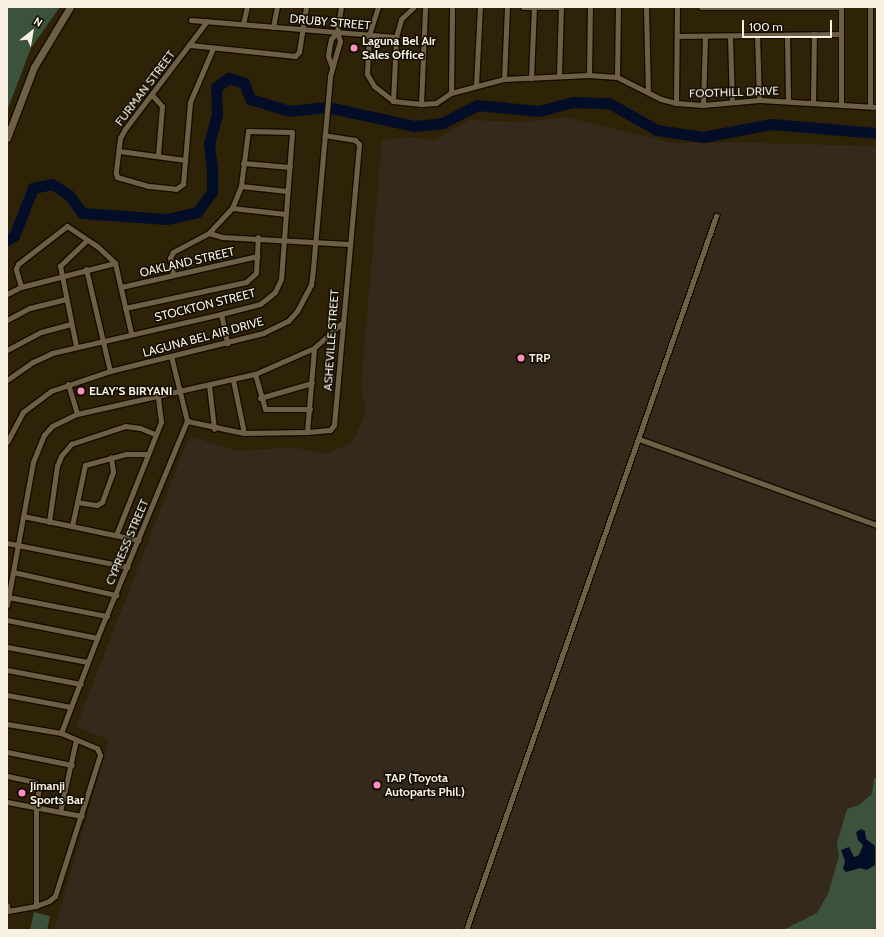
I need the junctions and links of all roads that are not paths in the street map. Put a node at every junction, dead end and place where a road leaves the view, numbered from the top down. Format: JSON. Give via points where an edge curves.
{"nodes":[{"id":1,"x":70,"y":7,"type":"edge"},
{"id":2,"x":247,"y":7,"type":"edge"},
{"id":3,"x":277,"y":7,"type":"edge"},
{"id":4,"x":306,"y":7,"type":"edge"},
{"id":5,"x":341,"y":7,"type":"edge"},
{"id":6,"x":378,"y":7,"type":"edge"},
{"id":7,"x":414,"y":7,"type":"edge"},
{"id":8,"x":425,"y":7,"type":"edge"},
{"id":9,"x":452,"y":7,"type":"edge"},
{"id":10,"x":480,"y":7,"type":"edge"},
{"id":11,"x":507,"y":7,"type":"edge"},
{"id":12,"x":523,"y":7,"type":"edge"},
{"id":13,"x":534,"y":7,"type":"edge"},
{"id":14,"x":561,"y":7,"type":"edge"},
{"id":15,"x":590,"y":7,"type":"edge"},
{"id":16,"x":618,"y":7,"type":"edge"},
{"id":17,"x":646,"y":7,"type":"edge"},
{"id":18,"x":677,"y":7,"type":"edge"},
{"id":19,"x":700,"y":7,"type":"edge"},
{"id":20,"x":841,"y":7,"type":"edge"},
{"id":21,"x":870,"y":7,"type":"edge"},
{"id":22,"x":191,"y":20,"type":"dead end"},
{"id":23,"x":207,"y":21,"type":"junction"},
{"id":24,"x":243,"y":24,"type":"junction"},
{"id":25,"x":272,"y":27,"type":"junction"},
{"id":26,"x":302,"y":29,"type":"junction"},
{"id":27,"x":337,"y":32,"type":"junction"},
{"id":28,"x":814,"y":34,"type":"junction"},
{"id":29,"x":840,"y":34,"type":"junction"},
{"id":30,"x":369,"y":35,"type":"junction"},
{"id":31,"x":757,"y":35,"type":"junction"},
{"id":32,"x":787,"y":35,"type":"junction"},
{"id":33,"x":677,"y":36,"type":"junction"},
{"id":34,"x":705,"y":36,"type":"junction"},
{"id":35,"x":730,"y":36,"type":"junction"},
{"id":36,"x":396,"y":37,"type":"junction"},
{"id":37,"x":190,"y":45,"type":"junction"},
{"id":38,"x":213,"y":48,"type":"junction"},
{"id":39,"x":332,"y":67,"type":"junction"},
{"id":40,"x":559,"y":74,"type":"junction"},
{"id":41,"x":589,"y":75,"type":"junction"},
{"id":42,"x":617,"y":77,"type":"junction"},
{"id":43,"x":531,"y":78,"type":"junction"},
{"id":44,"x":504,"y":79,"type":"junction"},
{"id":45,"x":476,"y":85,"type":"junction"},
{"id":46,"x":648,"y":92,"type":"junction"},
{"id":47,"x":451,"y":93,"type":"junction"},
{"id":48,"x":152,"y":95,"type":"junction"},
{"id":49,"x":758,"y":100,"type":"junction"},
{"id":50,"x":788,"y":100,"type":"junction"},
{"id":51,"x":393,"y":101,"type":"junction"},
{"id":52,"x":732,"y":102,"type":"junction"},
{"id":53,"x":676,"y":103,"type":"junction"},
{"id":54,"x":813,"y":103,"type":"junction"},
{"id":55,"x":421,"y":104,"type":"junction"},
{"id":56,"x":703,"y":105,"type":"junction"},
{"id":57,"x":841,"y":105,"type":"junction"},
{"id":58,"x":870,"y":106,"type":"junction"},
{"id":59,"x":877,"y":107,"type":"edge"},
{"id":60,"x":324,"y":135,"type":"junction"},
{"id":61,"x":7,"y":138,"type":"edge"},
{"id":62,"x":119,"y":151,"type":"junction"},
{"id":63,"x":158,"y":155,"type":"junction"},
{"id":64,"x":185,"y":160,"type":"junction"},
{"id":65,"x":244,"y":163,"type":"junction"},
{"id":66,"x":290,"y":167,"type":"junction"},
{"id":67,"x":241,"y":186,"type":"junction"},
{"id":68,"x":287,"y":191,"type":"junction"},
{"id":69,"x":232,"y":208,"type":"junction"},
{"id":70,"x":286,"y":214,"type":"junction"},
{"id":71,"x":716,"y":216,"type":"dead end"},
{"id":72,"x":209,"y":233,"type":"junction"},
{"id":73,"x":258,"y":237,"type":"junction"},
{"id":74,"x":284,"y":239,"type":"junction"},
{"id":75,"x":87,"y":240,"type":"junction"},
{"id":76,"x":315,"y":241,"type":"junction"},
{"id":77,"x":348,"y":244,"type":"junction"},
{"id":78,"x":258,"y":256,"type":"junction"},
{"id":79,"x":115,"y":263,"type":"junction"},
{"id":80,"x":86,"y":269,"type":"junction"},
{"id":81,"x":173,"y":274,"type":"junction"},
{"id":82,"x":61,"y":276,"type":"junction"},
{"id":83,"x":21,"y":287,"type":"junction"},
{"id":84,"x":121,"y":287,"type":"junction"},
{"id":85,"x":7,"y":294,"type":"edge"},
{"id":86,"x":66,"y":300,"type":"junction"},
{"id":87,"x":125,"y":308,"type":"junction"},
{"id":88,"x":221,"y":314,"type":"junction"},
{"id":89,"x":7,"y":320,"type":"edge"},
{"id":90,"x":71,"y":324,"type":"junction"},
{"id":91,"x":341,"y":324,"type":"junction"},
{"id":92,"x":130,"y":333,"type":"junction"},
{"id":93,"x":103,"y":341,"type":"junction"},
{"id":94,"x":227,"y":343,"type":"junction"},
{"id":95,"x":76,"y":346,"type":"junction"},
{"id":96,"x":314,"y":348,"type":"junction"},
{"id":97,"x":7,"y":350,"type":"edge"},
{"id":98,"x":171,"y":356,"type":"junction"},
{"id":99,"x":110,"y":371,"type":"junction"},
{"id":100,"x":256,"y":374,"type":"junction"},
{"id":101,"x":7,"y":380,"type":"edge"},
{"id":102,"x":233,"y":380,"type":"junction"},
{"id":103,"x":312,"y":383,"type":"junction"},
{"id":104,"x":68,"y":384,"type":"junction"},
{"id":105,"x":209,"y":385,"type":"junction"},
{"id":106,"x":180,"y":391,"type":"junction"},
{"id":107,"x":158,"y":398,"type":"junction"},
{"id":108,"x":260,"y":398,"type":"junction"},
{"id":109,"x":310,"y":409,"type":"junction"},
{"id":110,"x":77,"y":414,"type":"junction"},
{"id":111,"x":188,"y":421,"type":"junction"},
{"id":112,"x":214,"y":429,"type":"junction"},
{"id":113,"x":307,"y":432,"type":"junction"},
{"id":114,"x":244,"y":433,"type":"junction"},
{"id":115,"x":155,"y":434,"type":"junction"},
{"id":116,"x":639,"y":440,"type":"junction"},
{"id":117,"x":7,"y":442,"type":"edge"},
{"id":118,"x":147,"y":454,"type":"junction"},
{"id":119,"x":111,"y":457,"type":"junction"},
{"id":120,"x":77,"y":502,"type":"junction"},
{"id":121,"x":23,"y":516,"type":"junction"},
{"id":122,"x":49,"y":522,"type":"junction"},
{"id":123,"x":72,"y":526,"type":"junction"},
{"id":124,"x":877,"y":526,"type":"edge"},
{"id":125,"x":116,"y":534,"type":"junction"},
{"id":126,"x":139,"y":540,"type":"junction"},
{"id":127,"x":7,"y":543,"type":"edge"},
{"id":128,"x":18,"y":545,"type":"junction"},
{"id":129,"x":128,"y":567,"type":"junction"},
{"id":130,"x":13,"y":572,"type":"junction"},
{"id":131,"x":116,"y":595,"type":"junction"},
{"id":132,"x":8,"y":597,"type":"junction"},
{"id":133,"x":7,"y":605,"type":"edge"},
{"id":134,"x":107,"y":616,"type":"junction"},
{"id":135,"x":7,"y":620,"type":"edge"},
{"id":136,"x":97,"y":638,"type":"junction"},
{"id":137,"x":7,"y":647,"type":"edge"},
{"id":138,"x":88,"y":662,"type":"junction"},
{"id":139,"x":7,"y":670,"type":"edge"},
{"id":140,"x":81,"y":684,"type":"junction"},
{"id":141,"x":7,"y":695,"type":"edge"},
{"id":142,"x":71,"y":707,"type":"junction"},
{"id":143,"x":7,"y":724,"type":"edge"},
{"id":144,"x":61,"y":734,"type":"junction"},
{"id":145,"x":76,"y":740,"type":"junction"},
{"id":146,"x":7,"y":752,"type":"edge"},
{"id":147,"x":72,"y":765,"type":"junction"},
{"id":148,"x":7,"y":776,"type":"edge"},
{"id":149,"x":7,"y":802,"type":"edge"},
{"id":150,"x":36,"y":807,"type":"junction"},
{"id":151,"x":60,"y":812,"type":"junction"},
{"id":152,"x":82,"y":816,"type":"junction"},
{"id":153,"x":7,"y":905,"type":"edge"},
{"id":154,"x":36,"y":906,"type":"junction"},
{"id":155,"x":7,"y":911,"type":"edge"},
{"id":156,"x":466,"y":930,"type":"edge"}],
"edges":[{"from":1,"to":61,"type":"main road","via":[[34,67]]},
{"from":2,"to":24,"type":"street"},
{"from":3,"to":25,"type":"street"},
{"from":4,"to":26,"type":"street"},
{"from":5,"to":27,"type":"street","name":"LAGUNA BEL AIR DRIVE"},
{"from":6,"to":30,"type":"street"},
{"from":7,"to":36,"type":"street","via":[[401,19]]},
{"from":8,"to":55,"type":"street"},
{"from":9,"to":47,"type":"street"},
{"from":10,"to":45,"type":"street"},
{"from":11,"to":44,"type":"street"},
{"from":12,"to":13,"type":"street"},
{"from":13,"to":14,"type":"street"},
{"from":13,"to":43,"type":"street"},
{"from":14,"to":40,"type":"street"},
{"from":15,"to":41,"type":"street"},
{"from":16,"to":42,"type":"street"},
{"from":17,"to":46,"type":"street"},
{"from":18,"to":33,"type":"street"},
{"from":19,"to":20,"type":"street"},
{"from":20,"to":29,"type":"street"},
{"from":21,"to":58,"type":"street"},
{"from":22,"to":23,"type":"street","name":"DRUBY STREET"},
{"from":23,"to":24,"type":"street","name":"DRUBY STREET"},
{"from":23,"to":37,"type":"street","name":"FURMAN STREET"},
{"from":24,"to":25,"type":"street","name":"DRUBY STREET"},
{"from":25,"to":26,"type":"street","name":"DRUBY STREET"},
{"from":26,"to":27,"type":"street","name":"DRUBY STREET"},
{"from":26,"to":38,"type":"street","via":[[299,52],[295,56]]},
{"from":27,"to":30,"type":"street","name":"DRUBY STREET"},
{"from":27,"to":39,"type":"street","name":"LAGUNA BEL AIR DRIVE","via":[[340,41]]},
{"from":27,"to":39,"type":"street","name":"LAGUNA BEL AIR DRIVE","via":[[331,39],[329,49],[328,56]]},
{"from":28,"to":29,"type":"street"},
{"from":28,"to":32,"type":"street"},
{"from":28,"to":54,"type":"street"},
{"from":29,"to":57,"type":"street"},
{"from":30,"to":36,"type":"street","name":"DRUBY STREET"},
{"from":30,"to":51,"type":"street","via":[[369,80]]},
{"from":31,"to":32,"type":"street"},
{"from":31,"to":35,"type":"street"},
{"from":31,"to":49,"type":"street"},
{"from":32,"to":50,"type":"street"},
{"from":33,"to":34,"type":"street"},
{"from":33,"to":53,"type":"street"},
{"from":34,"to":35,"type":"street"},
{"from":34,"to":56,"type":"street"},
{"from":35,"to":52,"type":"street"},
{"from":36,"to":51,"type":"street"},
{"from":37,"to":38,"type":"street"},
{"from":37,"to":48,"type":"street","name":"FURMAN STREET"},
{"from":38,"to":64,"type":"street","via":[[190,102]]},
{"from":39,"to":60,"type":"street","name":"LAGUNA BEL AIR DRIVE"},
{"from":40,"to":41,"type":"street","name":"FOOTHILL DRIVE"},
{"from":40,"to":43,"type":"street","name":"FOOTHILL DRIVE"},
{"from":41,"to":42,"type":"street","name":"FOOTHILL DRIVE"},
{"from":42,"to":46,"type":"street","name":"FOOTHILL DRIVE"},
{"from":43,"to":44,"type":"street","name":"FOOTHILL DRIVE"},
{"from":44,"to":45,"type":"street","name":"FOOTHILL DRIVE"},
{"from":45,"to":47,"type":"street","name":"FOOTHILL DRIVE"},
{"from":46,"to":53,"type":"street","name":"FOOTHILL DRIVE"},
{"from":47,"to":55,"type":"street","name":"FOOTHILL DRIVE","via":[[436,103]]},
{"from":48,"to":62,"type":"street","name":"FURMAN STREET","via":[[125,129],[120,138]]},
{"from":48,"to":63,"type":"street","via":[[162,106]]},
{"from":49,"to":50,"type":"street","name":"FOOTHILL DRIVE"},
{"from":49,"to":52,"type":"street","name":"FOOTHILL DRIVE"},
{"from":50,"to":54,"type":"street","name":"FOOTHILL DRIVE"},
{"from":51,"to":55,"type":"street","name":"FOOTHILL DRIVE"},
{"from":52,"to":56,"type":"street","name":"FOOTHILL DRIVE"},
{"from":53,"to":56,"type":"street","name":"FOOTHILL DRIVE"},
{"from":54,"to":57,"type":"street","name":"FOOTHILL DRIVE"},
{"from":57,"to":58,"type":"street","name":"FOOTHILL DRIVE"},
{"from":58,"to":59,"type":"street","name":"FOOTHILL DRIVE"},
{"from":60,"to":76,"type":"street","name":"LAGUNA BEL AIR DRIVE"},
{"from":60,"to":77,"type":"street","name":"ASHEVILLE STREET","via":[[354,140],[359,144]]},
{"from":62,"to":63,"type":"street"},
{"from":62,"to":64,"type":"street","name":"FURMAN STREET","via":[[116,173],[122,180],[149,186],[176,189],[183,184]]},
{"from":63,"to":64,"type":"street"},
{"from":65,"to":66,"type":"street"},
{"from":65,"to":66,"type":"street","name":"STOCKTON STREET","via":[[248,131],[290,132],[294,134]]},
{"from":65,"to":67,"type":"street"},
{"from":66,"to":68,"type":"street","name":"STOCKTON STREET"},
{"from":67,"to":68,"type":"street"},
{"from":67,"to":69,"type":"street"},
{"from":68,"to":70,"type":"street","name":"STOCKTON STREET"},
{"from":69,"to":70,"type":"street"},
{"from":69,"to":72,"type":"street"},
{"from":70,"to":74,"type":"street","name":"STOCKTON STREET"},
{"from":71,"to":116,"type":"street"},
{"from":72,"to":73,"type":"street","via":[[222,237]]},
{"from":72,"to":81,"type":"street","via":[[173,252],[170,258]]},
{"from":73,"to":74,"type":"street"},
{"from":73,"to":78,"type":"street"},
{"from":74,"to":76,"type":"street"},
{"from":74,"to":88,"type":"street","name":"STOCKTON STREET","via":[[281,279],[275,292],[260,304]]},
{"from":75,"to":79,"type":"street"},
{"from":75,"to":82,"type":"street","via":[[61,263]]},
{"from":75,"to":83,"type":"street","via":[[67,226],[63,228],[18,264],[16,269]]},
{"from":76,"to":77,"type":"street"},
{"from":76,"to":94,"type":"street","name":"LAGUNA BEL AIR DRIVE","via":[[311,285],[297,311],[278,327]]},
{"from":77,"to":91,"type":"street","name":"ASHEVILLE STREET"},
{"from":78,"to":81,"type":"street","name":"OAKLAND STREET"},
{"from":78,"to":87,"type":"street","via":[[256,273],[246,282]]},
{"from":79,"to":80,"type":"street"},
{"from":79,"to":84,"type":"street"},
{"from":80,"to":82,"type":"street"},
{"from":80,"to":93,"type":"street"},
{"from":81,"to":84,"type":"street","name":"OAKLAND STREET"},
{"from":82,"to":83,"type":"street"},
{"from":82,"to":86,"type":"street"},
{"from":83,"to":85,"type":"street"},
{"from":84,"to":87,"type":"street"},
{"from":86,"to":89,"type":"street","via":[[30,308]]},
{"from":86,"to":90,"type":"street"},
{"from":87,"to":92,"type":"street"},
{"from":88,"to":92,"type":"street","name":"STOCKTON STREET"},
{"from":88,"to":94,"type":"street"},
{"from":90,"to":95,"type":"street"},
{"from":90,"to":97,"type":"street","via":[[41,332]]},
{"from":91,"to":96,"type":"street"},
{"from":91,"to":113,"type":"street","name":"ASHEVILLE STREET","via":[[334,426],[330,430]]},
{"from":92,"to":93,"type":"street","name":"STOCKTON STREET"},
{"from":93,"to":95,"type":"street","name":"STOCKTON STREET"},
{"from":93,"to":99,"type":"street"},
{"from":94,"to":98,"type":"street","name":"LAGUNA BEL AIR DRIVE"},
{"from":95,"to":101,"type":"street","name":"STOCKTON STREET","via":[[33,362]]},
{"from":96,"to":100,"type":"street"},
{"from":96,"to":103,"type":"street"},
{"from":98,"to":99,"type":"street","name":"LAGUNA BEL AIR DRIVE"},
{"from":98,"to":106,"type":"street"},
{"from":99,"to":104,"type":"street","name":"LAGUNA BEL AIR DRIVE"},
{"from":100,"to":102,"type":"street"},
{"from":100,"to":108,"type":"street"},
{"from":102,"to":105,"type":"street"},
{"from":102,"to":114,"type":"street"},
{"from":103,"to":108,"type":"street"},
{"from":103,"to":109,"type":"street"},
{"from":104,"to":110,"type":"street"},
{"from":104,"to":117,"type":"street","name":"LAGUNA BEL AIR DRIVE","via":[[52,390],[23,412]]},
{"from":105,"to":106,"type":"street"},
{"from":105,"to":112,"type":"street"},
{"from":106,"to":107,"type":"street"},
{"from":106,"to":111,"type":"street"},
{"from":107,"to":110,"type":"street"},
{"from":107,"to":115,"type":"street","via":[[161,422]]},
{"from":108,"to":109,"type":"street","via":[[262,408],[267,410]]},
{"from":109,"to":113,"type":"street"},
{"from":110,"to":121,"type":"street","via":[[52,426],[44,435],[33,462]]},
{"from":111,"to":112,"type":"street","name":"ASHEVILLE STREET"},
{"from":111,"to":126,"type":"street","name":"CYPRESS STREET"},
{"from":112,"to":114,"type":"street","name":"ASHEVILLE STREET"},
{"from":113,"to":114,"type":"street","name":"ASHEVILLE STREET"},
{"from":115,"to":118,"type":"street"},
{"from":115,"to":122,"type":"street","via":[[125,426],[71,444],[57,466]]},
{"from":116,"to":124,"type":"street"},
{"from":116,"to":156,"type":"street"},
{"from":118,"to":119,"type":"street"},
{"from":118,"to":125,"type":"street"},
{"from":119,"to":120,"type":"street","via":[[85,464]]},
{"from":119,"to":120,"type":"street","via":[[113,472],[102,502],[97,505]]},
{"from":120,"to":123,"type":"street"},
{"from":121,"to":122,"type":"street"},
{"from":121,"to":128,"type":"street"},
{"from":122,"to":123,"type":"street"},
{"from":123,"to":125,"type":"street"},
{"from":125,"to":126,"type":"street"},
{"from":126,"to":129,"type":"street","name":"CYPRESS STREET"},
{"from":127,"to":128,"type":"street"},
{"from":128,"to":129,"type":"street"},
{"from":128,"to":130,"type":"street"},
{"from":129,"to":131,"type":"street","name":"CYPRESS STREET"},
{"from":130,"to":131,"type":"street"},
{"from":130,"to":132,"type":"street"},
{"from":131,"to":134,"type":"street","name":"CYPRESS STREET"},
{"from":132,"to":133,"type":"street"},
{"from":132,"to":134,"type":"street"},
{"from":134,"to":136,"type":"street","name":"CYPRESS STREET"},
{"from":135,"to":136,"type":"street"},
{"from":136,"to":138,"type":"street","name":"CYPRESS STREET"},
{"from":137,"to":138,"type":"street"},
{"from":138,"to":140,"type":"street","name":"CYPRESS STREET"},
{"from":139,"to":140,"type":"street"},
{"from":140,"to":142,"type":"street","name":"CYPRESS STREET"},
{"from":141,"to":142,"type":"street"},
{"from":142,"to":144,"type":"street","name":"CYPRESS STREET"},
{"from":143,"to":144,"type":"street"},
{"from":144,"to":145,"type":"street"},
{"from":145,"to":147,"type":"street"},
{"from":145,"to":152,"type":"street","via":[[98,748],[100,755]]},
{"from":146,"to":147,"type":"street"},
{"from":147,"to":151,"type":"street"},
{"from":148,"to":150,"type":"street","via":[[38,784]]},
{"from":149,"to":150,"type":"street"},
{"from":150,"to":151,"type":"street"},
{"from":150,"to":154,"type":"street"},
{"from":151,"to":152,"type":"street"},
{"from":152,"to":154,"type":"street","via":[[55,896]]},
{"from":153,"to":155,"type":"street"},
{"from":154,"to":155,"type":"street"}]}
